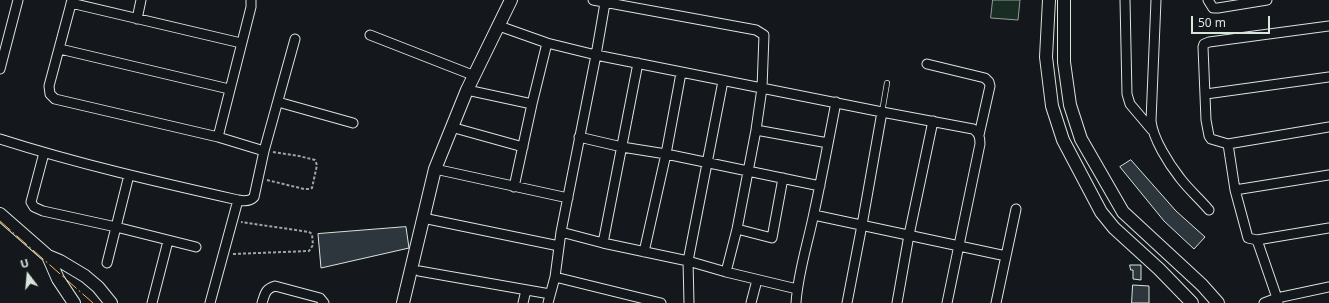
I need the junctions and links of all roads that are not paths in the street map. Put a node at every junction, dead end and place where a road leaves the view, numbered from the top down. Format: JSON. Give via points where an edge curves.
{"nodes":[{"id":1,"x":18,"y":0,"type":"edge"},
{"id":2,"x":141,"y":0,"type":"edge"},
{"id":3,"x":251,"y":0,"type":"edge"},
{"id":4,"x":511,"y":0,"type":"edge"},
{"id":5,"x":593,"y":0,"type":"edge"},
{"id":6,"x":1049,"y":0,"type":"edge"},
{"id":7,"x":1064,"y":0,"type":"edge"},
{"id":8,"x":1125,"y":0,"type":"edge"},
{"id":9,"x":1156,"y":0,"type":"edge"},
{"id":10,"x":1208,"y":0,"type":"edge"},
{"id":11,"x":1267,"y":0,"type":"edge"},
{"id":12,"x":71,"y":1,"type":"edge"},
{"id":13,"x":605,"y":3,"type":"junction"},
{"id":14,"x":137,"y":19,"type":"junction"},
{"id":15,"x":499,"y":26,"type":"junction"},
{"id":16,"x":1329,"y":26,"type":"edge"},
{"id":17,"x":370,"y":35,"type":"dead end"},
{"id":18,"x":295,"y":39,"type":"dead end"},
{"id":19,"x":241,"y":43,"type":"junction"},
{"id":20,"x":547,"y":43,"type":"junction"},
{"id":21,"x":60,"y":49,"type":"junction"},
{"id":22,"x":596,"y":55,"type":"junction"},
{"id":23,"x":638,"y":63,"type":"junction"},
{"id":24,"x":927,"y":64,"type":"dead end"},
{"id":25,"x":0,"y":69,"type":"edge"},
{"id":26,"x":681,"y":73,"type":"junction"},
{"id":27,"x":475,"y":76,"type":"junction"},
{"id":28,"x":1329,"y":77,"type":"edge"},
{"id":29,"x":723,"y":81,"type":"junction"},
{"id":30,"x":887,"y":83,"type":"dead end"},
{"id":31,"x":762,"y":88,"type":"junction"},
{"id":32,"x":230,"y":89,"type":"junction"},
{"id":33,"x":467,"y":90,"type":"junction"},
{"id":34,"x":1206,"y":94,"type":"junction"},
{"id":35,"x":278,"y":102,"type":"junction"},
{"id":36,"x":836,"y":102,"type":"junction"},
{"id":37,"x":532,"y":104,"type":"junction"},
{"id":38,"x":882,"y":112,"type":"junction"},
{"id":39,"x":933,"y":121,"type":"junction"},
{"id":40,"x":353,"y":123,"type":"dead end"},
{"id":41,"x":451,"y":127,"type":"junction"},
{"id":42,"x":1329,"y":127,"type":"edge"},
{"id":43,"x":756,"y":130,"type":"junction"},
{"id":44,"x":1152,"y":130,"type":"junction"},
{"id":45,"x":979,"y":135,"type":"junction"},
{"id":46,"x":218,"y":137,"type":"junction"},
{"id":47,"x":580,"y":137,"type":"junction"},
{"id":48,"x":0,"y":139,"type":"edge"},
{"id":49,"x":828,"y":143,"type":"junction"},
{"id":50,"x":1228,"y":144,"type":"junction"},
{"id":51,"x":523,"y":147,"type":"junction"},
{"id":52,"x":622,"y":147,"type":"junction"},
{"id":53,"x":264,"y":151,"type":"junction"},
{"id":54,"x":44,"y":153,"type":"junction"},
{"id":55,"x":666,"y":154,"type":"junction"},
{"id":56,"x":707,"y":162,"type":"junction"},
{"id":57,"x":435,"y":169,"type":"junction"},
{"id":58,"x":748,"y":170,"type":"junction"},
{"id":59,"x":129,"y":175,"type":"junction"},
{"id":60,"x":1329,"y":175,"type":"edge"},
{"id":61,"x":783,"y":178,"type":"junction"},
{"id":62,"x":820,"y":186,"type":"junction"},
{"id":63,"x":514,"y":187,"type":"junction"},
{"id":64,"x":1235,"y":190,"type":"junction"},
{"id":65,"x":568,"y":198,"type":"junction"},
{"id":66,"x":238,"y":200,"type":"junction"},
{"id":67,"x":1016,"y":209,"type":"dead end"},
{"id":68,"x":1209,"y":210,"type":"dead end"},
{"id":69,"x":0,"y":214,"type":"edge"},
{"id":70,"x":814,"y":215,"type":"junction"},
{"id":71,"x":423,"y":218,"type":"junction"},
{"id":72,"x":862,"y":225,"type":"junction"},
{"id":73,"x":116,"y":226,"type":"junction"},
{"id":74,"x":1329,"y":228,"type":"edge"},
{"id":75,"x":737,"y":229,"type":"junction"},
{"id":76,"x":561,"y":232,"type":"junction"},
{"id":77,"x":909,"y":235,"type":"junction"},
{"id":78,"x":1257,"y":240,"type":"junction"},
{"id":79,"x":168,"y":241,"type":"junction"},
{"id":80,"x":604,"y":243,"type":"junction"},
{"id":81,"x":559,"y":246,"type":"junction"},
{"id":82,"x":959,"y":246,"type":"junction"},
{"id":83,"x":196,"y":247,"type":"dead end"},
{"id":84,"x":644,"y":252,"type":"junction"},
{"id":85,"x":48,"y":256,"type":"junction"},
{"id":86,"x":1006,"y":256,"type":"junction"},
{"id":87,"x":688,"y":261,"type":"junction"},
{"id":88,"x":107,"y":263,"type":"dead end"},
{"id":89,"x":420,"y":271,"type":"dead end"},
{"id":90,"x":726,"y":272,"type":"junction"},
{"id":91,"x":555,"y":277,"type":"junction"},
{"id":92,"x":756,"y":280,"type":"junction"},
{"id":93,"x":1329,"y":287,"type":"edge"},
{"id":94,"x":797,"y":288,"type":"junction"},
{"id":95,"x":526,"y":290,"type":"junction"},
{"id":96,"x":549,"y":299,"type":"edge"},
{"id":97,"x":1277,"y":301,"type":"edge"},
{"id":98,"x":74,"y":303,"type":"edge"},
{"id":99,"x":111,"y":303,"type":"edge"},
{"id":100,"x":152,"y":303,"type":"edge"},
{"id":101,"x":210,"y":303,"type":"edge"},
{"id":102,"x":262,"y":303,"type":"edge"},
{"id":103,"x":324,"y":303,"type":"edge"},
{"id":104,"x":403,"y":303,"type":"edge"},
{"id":105,"x":523,"y":303,"type":"edge"},
{"id":106,"x":661,"y":303,"type":"edge"},
{"id":107,"x":689,"y":303,"type":"edge"},
{"id":108,"x":751,"y":303,"type":"edge"},
{"id":109,"x":796,"y":303,"type":"edge"},
{"id":110,"x":847,"y":303,"type":"edge"},
{"id":111,"x":897,"y":303,"type":"edge"},
{"id":112,"x":947,"y":303,"type":"edge"},
{"id":113,"x":996,"y":303,"type":"edge"},
{"id":114,"x":1192,"y":303,"type":"edge"},
{"id":115,"x":1218,"y":303,"type":"edge"},
{"id":116,"x":1264,"y":303,"type":"edge"}],
"edges":[{"from":1,"to":25,"type":"street"},
{"from":2,"to":14,"type":"street"},
{"from":3,"to":19,"type":"street"},
{"from":4,"to":15,"type":"street"},
{"from":5,"to":13,"type":"street"},
{"from":6,"to":114,"type":"street","via":[[1046,57],[1052,106],[1063,140],[1101,212],[1114,228]]},
{"from":7,"to":115,"type":"street","via":[[1064,62],[1070,105],[1082,139],[1123,212]]},
{"from":8,"to":44,"type":"street","via":[[1127,94],[1130,104]]},
{"from":9,"to":44,"type":"street","via":[[1150,121]]},
{"from":10,"to":11,"type":"street","via":[[1213,8],[1218,8]]},
{"from":12,"to":14,"type":"street"},
{"from":12,"to":21,"type":"street"},
{"from":13,"to":22,"type":"street"},
{"from":13,"to":31,"type":"street","via":[[761,32],[765,40]]},
{"from":14,"to":19,"type":"street"},
{"from":15,"to":20,"type":"street"},
{"from":15,"to":27,"type":"street"},
{"from":16,"to":34,"type":"street","via":[[1206,43],[1203,48]]},
{"from":17,"to":27,"type":"street"},
{"from":18,"to":35,"type":"street"},
{"from":19,"to":32,"type":"street"},
{"from":20,"to":22,"type":"street"},
{"from":20,"to":37,"type":"street"},
{"from":21,"to":32,"type":"street"},
{"from":21,"to":46,"type":"street","via":[[49,86],[50,94],[55,99]]},
{"from":22,"to":23,"type":"street"},
{"from":22,"to":47,"type":"street"},
{"from":23,"to":26,"type":"street"},
{"from":23,"to":52,"type":"street"},
{"from":24,"to":45,"type":"street","via":[[985,78],[989,82]]},
{"from":26,"to":29,"type":"street"},
{"from":26,"to":55,"type":"street"},
{"from":27,"to":33,"type":"street"},
{"from":28,"to":34,"type":"street"},
{"from":29,"to":31,"type":"street"},
{"from":29,"to":56,"type":"street"},
{"from":30,"to":38,"type":"lane"},
{"from":31,"to":36,"type":"street"},
{"from":31,"to":43,"type":"street"},
{"from":32,"to":46,"type":"street"},
{"from":33,"to":37,"type":"street"},
{"from":33,"to":41,"type":"street"},
{"from":34,"to":50,"type":"street","via":[[1209,136]]},
{"from":35,"to":40,"type":"street"},
{"from":35,"to":53,"type":"street"},
{"from":36,"to":38,"type":"street"},
{"from":36,"to":49,"type":"street"},
{"from":37,"to":51,"type":"street"},
{"from":38,"to":39,"type":"street"},
{"from":38,"to":72,"type":"street"},
{"from":39,"to":45,"type":"street","via":[[973,129]]},
{"from":39,"to":77,"type":"street"},
{"from":41,"to":51,"type":"street"},
{"from":41,"to":57,"type":"street"},
{"from":42,"to":50,"type":"street"},
{"from":43,"to":49,"type":"street"},
{"from":43,"to":58,"type":"street"},
{"from":44,"to":68,"type":"street","via":[[1180,178]]},
{"from":45,"to":82,"type":"street","via":[[980,144]]},
{"from":46,"to":53,"type":"street"},
{"from":47,"to":52,"type":"street"},
{"from":47,"to":65,"type":"street"},
{"from":48,"to":54,"type":"street"},
{"from":49,"to":62,"type":"street"},
{"from":50,"to":64,"type":"street"},
{"from":51,"to":63,"type":"street"},
{"from":52,"to":55,"type":"street"},
{"from":52,"to":80,"type":"street"},
{"from":53,"to":66,"type":"street","via":[[254,197],[246,201]]},
{"from":54,"to":59,"type":"street"},
{"from":54,"to":73,"type":"street","via":[[31,202],[34,207]]},
{"from":55,"to":56,"type":"street"},
{"from":55,"to":84,"type":"street"},
{"from":56,"to":58,"type":"street"},
{"from":56,"to":87,"type":"street"},
{"from":57,"to":63,"type":"street"},
{"from":57,"to":71,"type":"street"},
{"from":58,"to":61,"type":"street"},
{"from":58,"to":75,"type":"street"},
{"from":59,"to":66,"type":"street"},
{"from":59,"to":73,"type":"street"},
{"from":60,"to":64,"type":"street"},
{"from":61,"to":62,"type":"street"},
{"from":61,"to":75,"type":"street","via":[[772,238]]},
{"from":62,"to":70,"type":"street"},
{"from":63,"to":65,"type":"street"},
{"from":64,"to":78,"type":"street","via":[[1248,238]]},
{"from":65,"to":76,"type":"street"},
{"from":66,"to":101,"type":"street"},
{"from":67,"to":86,"type":"street"},
{"from":69,"to":85,"type":"street"},
{"from":70,"to":72,"type":"street"},
{"from":70,"to":94,"type":"street"},
{"from":71,"to":81,"type":"street"},
{"from":71,"to":104,"type":"street"},
{"from":72,"to":77,"type":"street"},
{"from":72,"to":110,"type":"street"},
{"from":73,"to":79,"type":"street"},
{"from":73,"to":88,"type":"street"},
{"from":74,"to":78,"type":"street"},
{"from":75,"to":90,"type":"street"},
{"from":76,"to":80,"type":"street"},
{"from":76,"to":81,"type":"street"},
{"from":77,"to":82,"type":"street"},
{"from":77,"to":111,"type":"street"},
{"from":78,"to":97,"type":"street"},
{"from":79,"to":83,"type":"street"},
{"from":79,"to":100,"type":"street"},
{"from":80,"to":84,"type":"street"},
{"from":81,"to":91,"type":"street"},
{"from":82,"to":86,"type":"street"},
{"from":82,"to":112,"type":"street"},
{"from":84,"to":87,"type":"street"},
{"from":85,"to":98,"type":"street","via":[[58,279]]},
{"from":85,"to":99,"type":"street","via":[[85,276]]},
{"from":86,"to":113,"type":"street"},
{"from":87,"to":90,"type":"street"},
{"from":87,"to":107,"type":"street"},
{"from":89,"to":95,"type":"street"},
{"from":90,"to":92,"type":"street"},
{"from":91,"to":96,"type":"street"},
{"from":91,"to":106,"type":"street"},
{"from":92,"to":94,"type":"street"},
{"from":92,"to":108,"type":"street"},
{"from":93,"to":97,"type":"street"},
{"from":94,"to":109,"type":"street"},
{"from":95,"to":96,"type":"street"},
{"from":95,"to":105,"type":"street"},
{"from":97,"to":116,"type":"street"},
{"from":102,"to":103,"type":"street","via":[[268,288],[275,286],[320,298]]}]}
